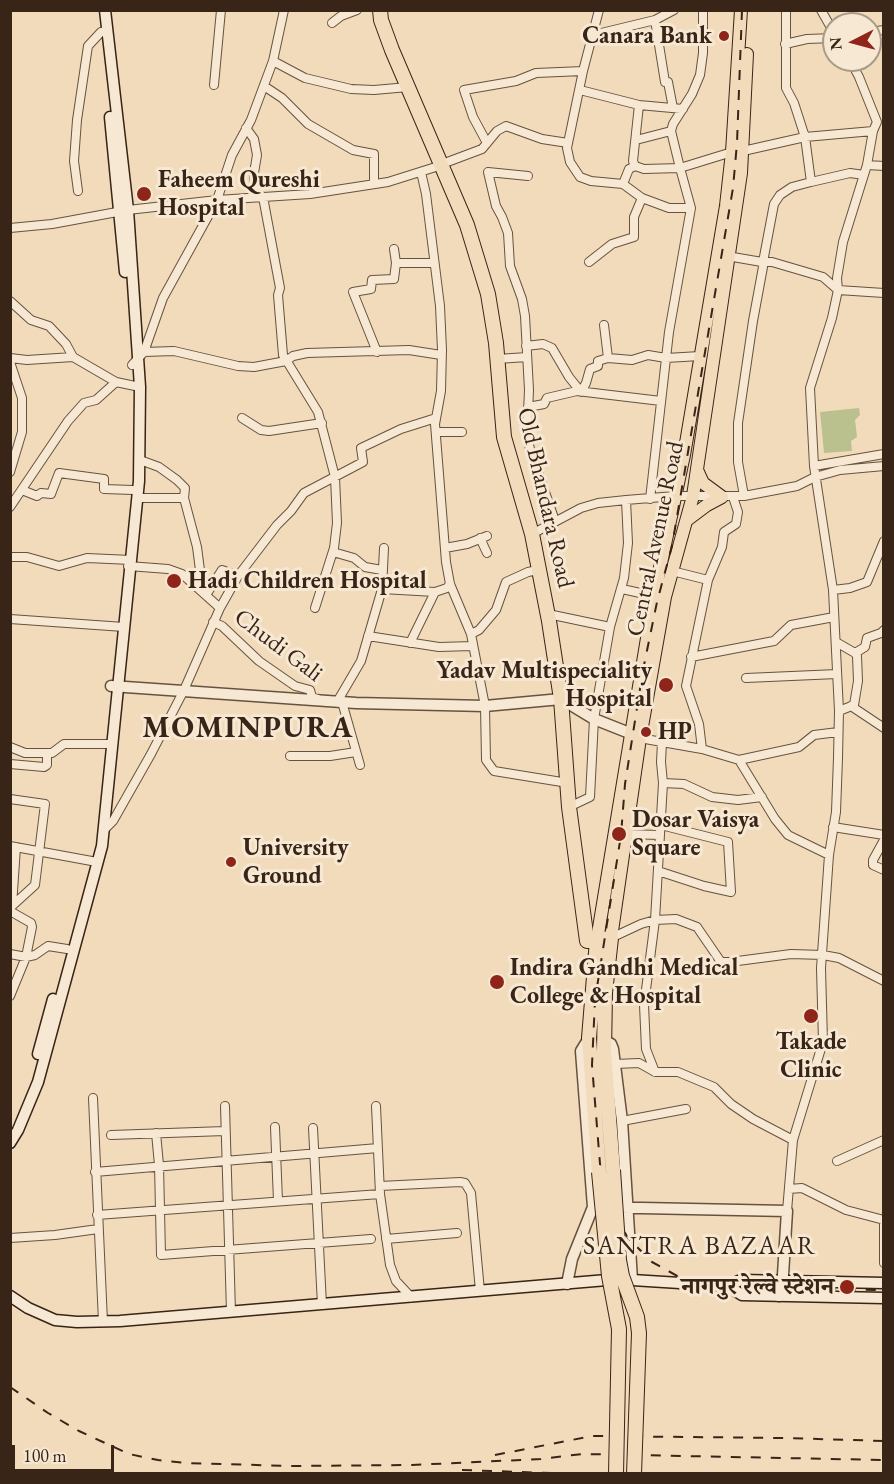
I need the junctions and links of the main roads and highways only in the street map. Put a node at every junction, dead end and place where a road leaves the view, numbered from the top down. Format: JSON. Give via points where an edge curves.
{"nodes":[{"id":1,"x":98,"y":10,"type":"edge"},
{"id":2,"x":105,"y":10,"type":"edge"},
{"id":3,"x":380,"y":10,"type":"edge"},
{"id":4,"x":741,"y":10,"type":"edge"},
{"id":5,"x":748,"y":10,"type":"edge"},
{"id":6,"x":738,"y":152,"type":"junction"},
{"id":7,"x":124,"y":211,"type":"junction"},
{"id":8,"x":137,"y":387,"type":"junction"},
{"id":9,"x":697,"y":470,"type":"junction"},
{"id":10,"x":135,"y":494,"type":"junction"},
{"id":11,"x":687,"y":519,"type":"junction"},
{"id":12,"x":114,"y":686,"type":"junction"},
{"id":13,"x":561,"y":699,"type":"junction"},
{"id":14,"x":636,"y":735,"type":"junction"},
{"id":15,"x":109,"y":744,"type":"junction"},
{"id":16,"x":95,"y":861,"type":"junction"},
{"id":17,"x":598,"y":940,"type":"junction"},
{"id":18,"x":60,"y":987,"type":"junction"},
{"id":19,"x":50,"y":1025,"type":"junction"},
{"id":20,"x":589,"y":1043,"type":"junction"},
{"id":21,"x":604,"y":1046,"type":"junction"},
{"id":22,"x":10,"y":1130,"type":"edge"},
{"id":23,"x":10,"y":1143,"type":"edge"},
{"id":24,"x":606,"y":1171,"type":"junction"},
{"id":25,"x":593,"y":1207,"type":"junction"},
{"id":26,"x":629,"y":1208,"type":"junction"},
{"id":27,"x":632,"y":1280,"type":"junction"},
{"id":28,"x":782,"y":1280,"type":"junction"},
{"id":29,"x":884,"y":1283,"type":"edge"},
{"id":30,"x":567,"y":1284,"type":"junction"},
{"id":31,"x":728,"y":1286,"type":"junction"},
{"id":32,"x":10,"y":1296,"type":"edge"},
{"id":33,"x":779,"y":1296,"type":"junction"},
{"id":34,"x":884,"y":1298,"type":"edge"},
{"id":35,"x":616,"y":1473,"type":"edge"},
{"id":36,"x":634,"y":1473,"type":"edge"}],
"edges":[{"from":1,"to":7,"type":"main road"},
{"from":2,"to":7,"type":"main road"},
{"from":3,"to":13,"type":"highway","name":"Old Bhandara Road","via":[[392,50],[467,225],[488,294],[504,437],[532,534]]},
{"from":4,"to":6,"type":"main road","name":"Central Avenue Road"},
{"from":5,"to":6,"type":"main road","name":"Central Avenue Road"},
{"from":6,"to":9,"type":"main road","name":"Central Avenue Road"},
{"from":6,"to":14,"type":"main road","name":"Central Avenue Road","via":[[684,455],[654,596]]},
{"from":7,"to":8,"type":"main road","via":[[138,358]]},
{"from":8,"to":10,"type":"main road"},
{"from":8,"to":10,"type":"main road","via":[[140,460]]},
{"from":9,"to":11,"type":"main road","name":"Central Avenue Road"},
{"from":9,"to":11,"type":"main road","via":[[703,483],[728,497]]},
{"from":10,"to":12,"type":"main road"},
{"from":11,"to":14,"type":"main road","name":"Central Avenue Road","via":[[665,597]]},
{"from":12,"to":13,"type":"main road","via":[[340,702],[484,706]]},
{"from":12,"to":15,"type":"main road"},
{"from":13,"to":14,"type":"main road","via":[[594,719]]},
{"from":13,"to":17,"type":"highway","name":"Old Bhandara Road","via":[[569,807]]},
{"from":14,"to":17,"type":"main road","name":"Central Avenue Road"},
{"from":14,"to":17,"type":"main road","name":"Central Avenue Road","via":[[626,834]]},
{"from":15,"to":16,"type":"main road"},
{"from":15,"to":16,"type":"main road","via":[[104,830]]},
{"from":16,"to":18,"type":"main road"},
{"from":16,"to":18,"type":"main road","via":[[67,949]]},
{"from":17,"to":20,"type":"highway"},
{"from":17,"to":21,"type":"highway","name":"Central Avenue Road","via":[[605,993]]},
{"from":18,"to":19,"type":"main road"},
{"from":19,"to":22,"type":"main road"},
{"from":19,"to":23,"type":"main road","via":[[38,1082]]},
{"from":20,"to":24,"type":"highway"},
{"from":20,"to":25,"type":"main road","via":[[581,1051]]},
{"from":21,"to":24,"type":"highway","name":"Central Avenue Road"},
{"from":21,"to":26,"type":"main road","via":[[611,1044],[615,1064]]},
{"from":24,"to":35,"type":"highway","bridge":true,"via":[[609,1276],[619,1329]]},
{"from":24,"to":36,"type":"highway","bridge":true,"via":[[622,1276],[639,1333]]},
{"from":25,"to":26,"type":"main road"},
{"from":25,"to":30,"type":"main road","via":[[572,1259]]},
{"from":26,"to":27,"type":"main road"},
{"from":26,"to":28,"type":"main road","via":[[787,1211]]},
{"from":27,"to":30,"type":"main road"},
{"from":27,"to":31,"type":"main road"},
{"from":28,"to":29,"type":"main road"},
{"from":28,"to":31,"type":"main road","via":[[741,1280]]},
{"from":28,"to":33,"type":"main road"},
{"from":30,"to":32,"type":"main road","via":[[103,1322],[55,1320]]},
{"from":31,"to":33,"type":"main road","via":[[742,1295]]},
{"from":33,"to":34,"type":"main road"}]}
